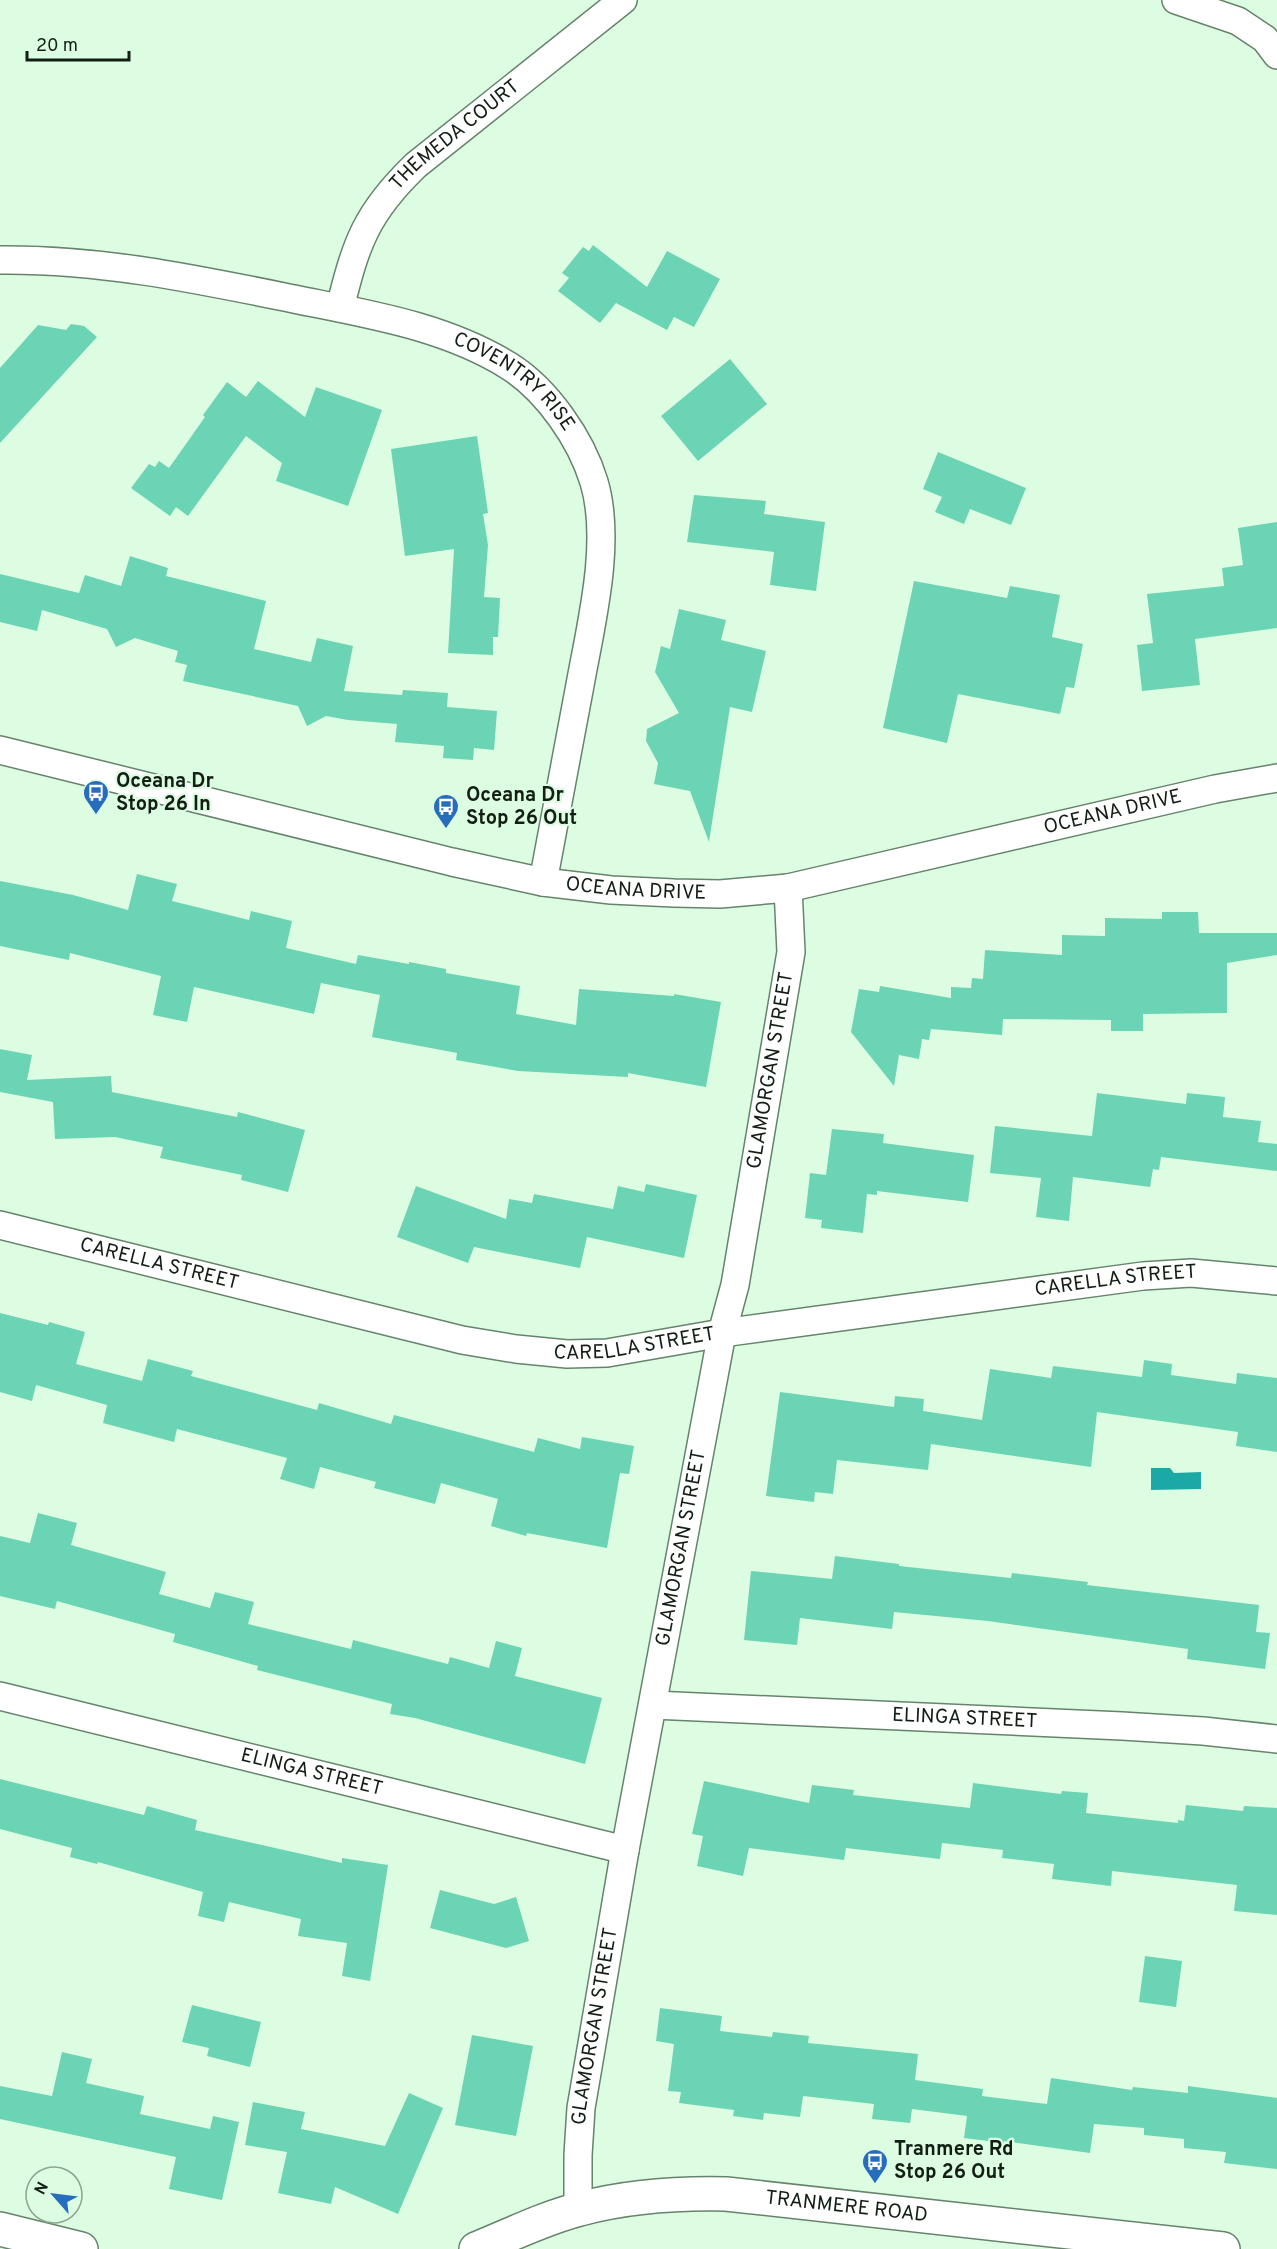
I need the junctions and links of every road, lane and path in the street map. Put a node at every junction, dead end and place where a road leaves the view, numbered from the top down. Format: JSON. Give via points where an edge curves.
{"nodes":[{"id":1,"x":623,"y":0,"type":"edge"},
{"id":2,"x":1176,"y":0,"type":"edge"},
{"id":3,"x":1277,"y":55,"type":"edge"},
{"id":4,"x":0,"y":260,"type":"edge"},
{"id":5,"x":340,"y":308,"type":"junction"},
{"id":6,"x":0,"y":750,"type":"edge"},
{"id":7,"x":1277,"y":778,"type":"edge"},
{"id":8,"x":543,"y":882,"type":"junction"},
{"id":9,"x":788,"y":888,"type":"junction"},
{"id":10,"x":0,"y":1225,"type":"edge"},
{"id":11,"x":1277,"y":1281,"type":"edge"},
{"id":12,"x":722,"y":1333,"type":"junction"},
{"id":13,"x":0,"y":1696,"type":"edge"},
{"id":14,"x":653,"y":1705,"type":"junction"},
{"id":15,"x":1277,"y":1739,"type":"edge"},
{"id":16,"x":625,"y":1850,"type":"junction"},
{"id":17,"x":578,"y":2209,"type":"junction"},
{"id":18,"x":0,"y":2229,"type":"edge"},
{"id":19,"x":81,"y":2249,"type":"edge"},
{"id":20,"x":476,"y":2249,"type":"edge"},
{"id":21,"x":1223,"y":2249,"type":"edge"}],
"edges":[{"from":1,"to":5,"type":"street","name":"THEMEDA COURT","via":[[395,185],[361,235]]},
{"from":2,"to":3,"type":"street","via":[[1238,21],[1265,39]]},
{"from":4,"to":5,"type":"street","name":"COVENTRY RISE","via":[[122,267]]},
{"from":5,"to":8,"type":"street","name":"COVENTRY RISE","via":[[471,344],[512,368],[547,398],[574,435],[594,482],[601,527],[598,586]]},
{"from":6,"to":8,"type":"street","name":"OCEANA DRIVE"},
{"from":7,"to":9,"type":"street","name":"OCEANA DRIVE"},
{"from":8,"to":9,"type":"street","name":"OCEANA DRIVE","via":[[674,893],[720,894]]},
{"from":9,"to":12,"type":"street","name":"GLAMORGAN STREET","via":[[791,952],[735,1285]]},
{"from":10,"to":12,"type":"street","name":"CARELLA STREET","via":[[462,1340],[516,1349],[607,1353]]},
{"from":11,"to":12,"type":"street","name":"CARELLA STREET","via":[[1191,1273],[1143,1276]]},
{"from":12,"to":14,"type":"street","name":"GLAMORGAN STREET"},
{"from":13,"to":16,"type":"street","name":"ELINGA STREET"},
{"from":14,"to":15,"type":"street","name":"ELINGA STREET","via":[[1122,1726]]},
{"from":14,"to":16,"type":"street","name":"GLAMORGAN STREET"},
{"from":16,"to":17,"type":"street","name":"GLAMORGAN STREET","via":[[581,2108]]},
{"from":17,"to":20,"type":"street","name":"TRANMERE ROAD"},
{"from":17,"to":21,"type":"street","name":"TRANMERE ROAD","via":[[675,2193],[726,2194]]},
{"from":18,"to":19,"type":"street"}]}
